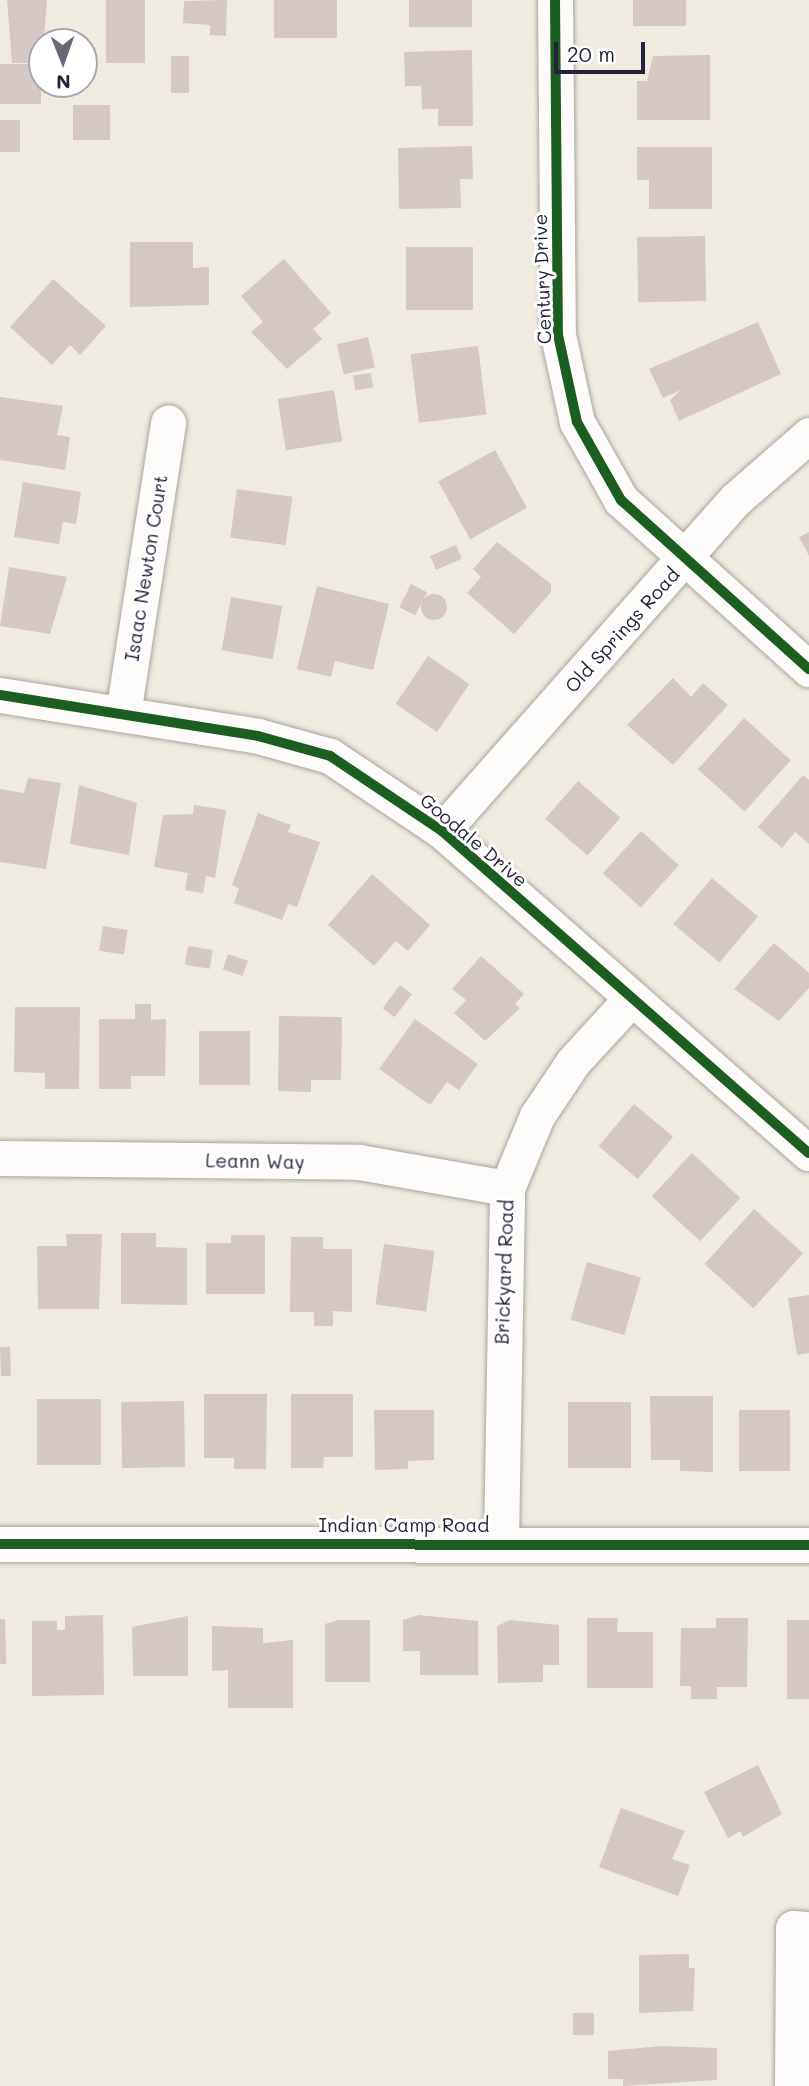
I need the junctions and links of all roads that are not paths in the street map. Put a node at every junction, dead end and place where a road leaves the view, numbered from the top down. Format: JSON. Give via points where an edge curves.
{"nodes":[{"id":1,"x":555,"y":0,"type":"edge"},
{"id":2,"x":168,"y":422,"type":"dead end"},
{"id":3,"x":809,"y":435,"type":"edge"},
{"id":4,"x":684,"y":560,"type":"junction"},
{"id":5,"x":809,"y":669,"type":"edge"},
{"id":6,"x":0,"y":695,"type":"edge"},
{"id":7,"x":123,"y":714,"type":"junction"},
{"id":8,"x":442,"y":831,"type":"junction"},
{"id":9,"x":631,"y":999,"type":"junction"},
{"id":10,"x":809,"y":1153,"type":"edge"},
{"id":11,"x":0,"y":1158,"type":"edge"},
{"id":12,"x":507,"y":1188,"type":"junction"},
{"id":13,"x":501,"y":1542,"type":"junction"},
{"id":14,"x":0,"y":1544,"type":"edge"},
{"id":15,"x":809,"y":1545,"type":"edge"},
{"id":16,"x":801,"y":1928,"type":"edge"},
{"id":17,"x":792,"y":2086,"type":"edge"}],
"edges":[{"from":1,"to":4,"type":"street","name":"Century Drive","via":[[558,335],[577,422],[621,500]]},
{"from":2,"to":7,"type":"street","name":"Isaac Newton Court"},
{"from":3,"to":4,"type":"street","name":"Old Springs Road","via":[[736,499]]},
{"from":4,"to":5,"type":"street","name":"Century Drive"},
{"from":4,"to":8,"type":"street","name":"Old Springs Road"},
{"from":6,"to":7,"type":"street","name":"Goodale Drive"},
{"from":7,"to":8,"type":"street","name":"Goodale Drive","via":[[258,736],[330,756]]},
{"from":8,"to":9,"type":"street","name":"Goodale Drive"},
{"from":9,"to":10,"type":"street","name":"Goodale Drive"},
{"from":9,"to":12,"type":"street","name":"Brickyard Road","via":[[573,1062],[537,1116]]},
{"from":11,"to":12,"type":"street","name":"Leann Way","via":[[359,1162]]},
{"from":12,"to":13,"type":"street","name":"Brickyard Road"},
{"from":13,"to":14,"type":"street","name":"Indian Camp Road"},
{"from":13,"to":15,"type":"street","name":"Indian Camp Road"},
{"from":16,"to":17,"type":"street"}]}
